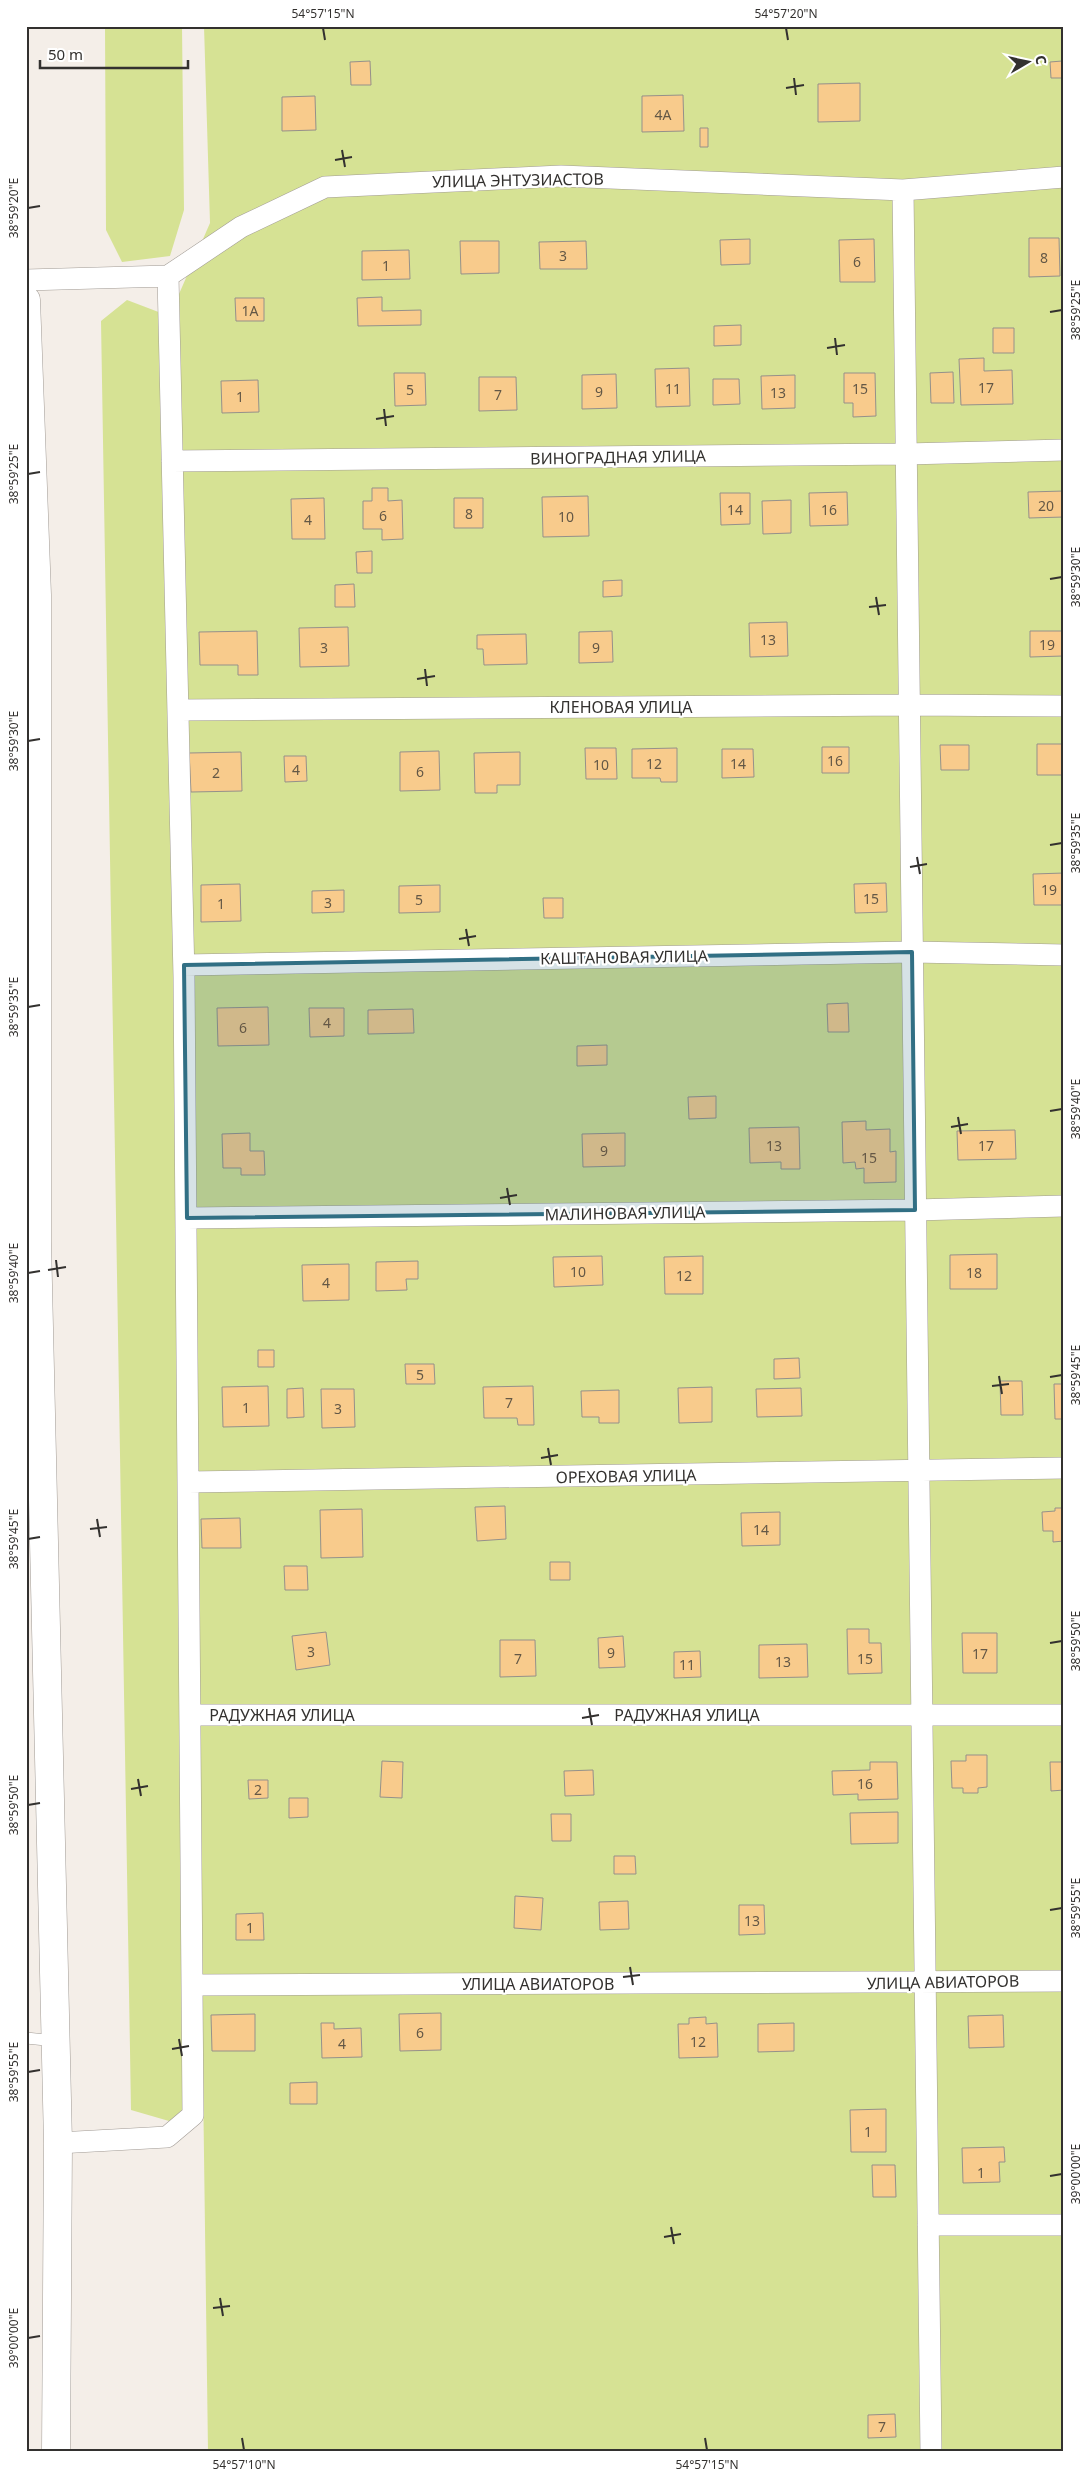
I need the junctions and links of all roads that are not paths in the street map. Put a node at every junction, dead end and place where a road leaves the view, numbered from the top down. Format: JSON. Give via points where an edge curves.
{"nodes":[{"id":1,"x":1064,"y":177,"type":"edge"},
{"id":2,"x":904,"y":190,"type":"junction"},
{"id":3,"x":168,"y":276,"type":"junction"},
{"id":4,"x":26,"y":280,"type":"edge"},
{"id":5,"x":26,"y":300,"type":"edge"},
{"id":6,"x":1064,"y":450,"type":"edge"},
{"id":7,"x":906,"y":454,"type":"junction"},
{"id":8,"x":172,"y":461,"type":"junction"},
{"id":9,"x":910,"y":705,"type":"junction"},
{"id":10,"x":1064,"y":706,"type":"edge"},
{"id":11,"x":178,"y":710,"type":"junction"},
{"id":12,"x":912,"y":952,"type":"junction"},
{"id":13,"x":1064,"y":955,"type":"edge"},
{"id":14,"x":184,"y":966,"type":"junction"},
{"id":15,"x":1064,"y":1206,"type":"edge"},
{"id":16,"x":915,"y":1210,"type":"junction"},
{"id":17,"x":187,"y":1218,"type":"junction"},
{"id":18,"x":1064,"y":1468,"type":"edge"},
{"id":19,"x":919,"y":1472,"type":"junction"},
{"id":20,"x":188,"y":1482,"type":"junction"},
{"id":21,"x":924,"y":1714,"type":"junction"},
{"id":22,"x":190,"y":1715,"type":"junction"},
{"id":23,"x":1064,"y":1715,"type":"edge"},
{"id":24,"x":1064,"y":1981,"type":"edge"},
{"id":25,"x":926,"y":1983,"type":"junction"},
{"id":26,"x":192,"y":1985,"type":"junction"},
{"id":27,"x":26,"y":2038,"type":"edge"},
{"id":28,"x":56,"y":2041,"type":"junction"},
{"id":29,"x":58,"y":2142,"type":"junction"},
{"id":30,"x":928,"y":2225,"type":"junction"},
{"id":31,"x":1064,"y":2225,"type":"edge"},
{"id":32,"x":56,"y":2452,"type":"edge"},
{"id":33,"x":931,"y":2452,"type":"edge"}],
"edges":[{"from":1,"to":2,"type":"street","name":"УЛИЦА ЭНТУЗИАСТОВ"},
{"from":2,"to":3,"type":"street","name":"УЛИЦА ЭНТУЗИАСТОВ","via":[[561,176],[325,187],[241,227]]},
{"from":2,"to":7,"type":"street"},
{"from":3,"to":4,"type":"street"},
{"from":3,"to":8,"type":"street"},
{"from":5,"to":28,"type":"street","via":[[37,595],[37,1242]]},
{"from":6,"to":7,"type":"street","name":"ВИНОГРАДНАЯ УЛИЦА"},
{"from":7,"to":8,"type":"street","name":"ВИНОГРАДНАЯ УЛИЦА"},
{"from":7,"to":9,"type":"street"},
{"from":8,"to":11,"type":"street"},
{"from":9,"to":10,"type":"street","name":"КЛЕНОВАЯ УЛИЦА"},
{"from":9,"to":11,"type":"street","name":"КЛЕНОВАЯ УЛИЦА"},
{"from":9,"to":12,"type":"street"},
{"from":11,"to":14,"type":"street"},
{"from":12,"to":13,"type":"street","name":"КАШТАНОВАЯ УЛИЦА"},
{"from":12,"to":14,"type":"street","name":"КАШТАНОВАЯ УЛИЦА"},
{"from":12,"to":16,"type":"street"},
{"from":14,"to":17,"type":"street"},
{"from":15,"to":16,"type":"street","name":"МАЛИНОВАЯ УЛИЦА"},
{"from":16,"to":17,"type":"street","name":"МАЛИНОВАЯ УЛИЦА"},
{"from":16,"to":19,"type":"street"},
{"from":17,"to":20,"type":"street"},
{"from":18,"to":19,"type":"street","name":"ОРЕХОВАЯ УЛИЦА"},
{"from":19,"to":20,"type":"street","name":"ОРЕХОВАЯ УЛИЦА"},
{"from":19,"to":21,"type":"street"},
{"from":20,"to":22,"type":"street"},
{"from":21,"to":22,"type":"street","name":"РАДУЖНАЯ УЛИЦА"},
{"from":21,"to":23,"type":"street","name":"РАДУЖНАЯ УЛИЦА"},
{"from":21,"to":25,"type":"street"},
{"from":22,"to":26,"type":"street"},
{"from":24,"to":25,"type":"street","name":"УЛИЦА АВИАТОРОВ"},
{"from":25,"to":26,"type":"street","name":"УЛИЦА АВИАТОРОВ"},
{"from":25,"to":30,"type":"street"},
{"from":26,"to":29,"type":"street","via":[[193,2115],[167,2137]]},
{"from":27,"to":28,"type":"lane"},
{"from":28,"to":29,"type":"street"},
{"from":29,"to":32,"type":"street"},
{"from":30,"to":31,"type":"street"},
{"from":30,"to":33,"type":"street"}]}
